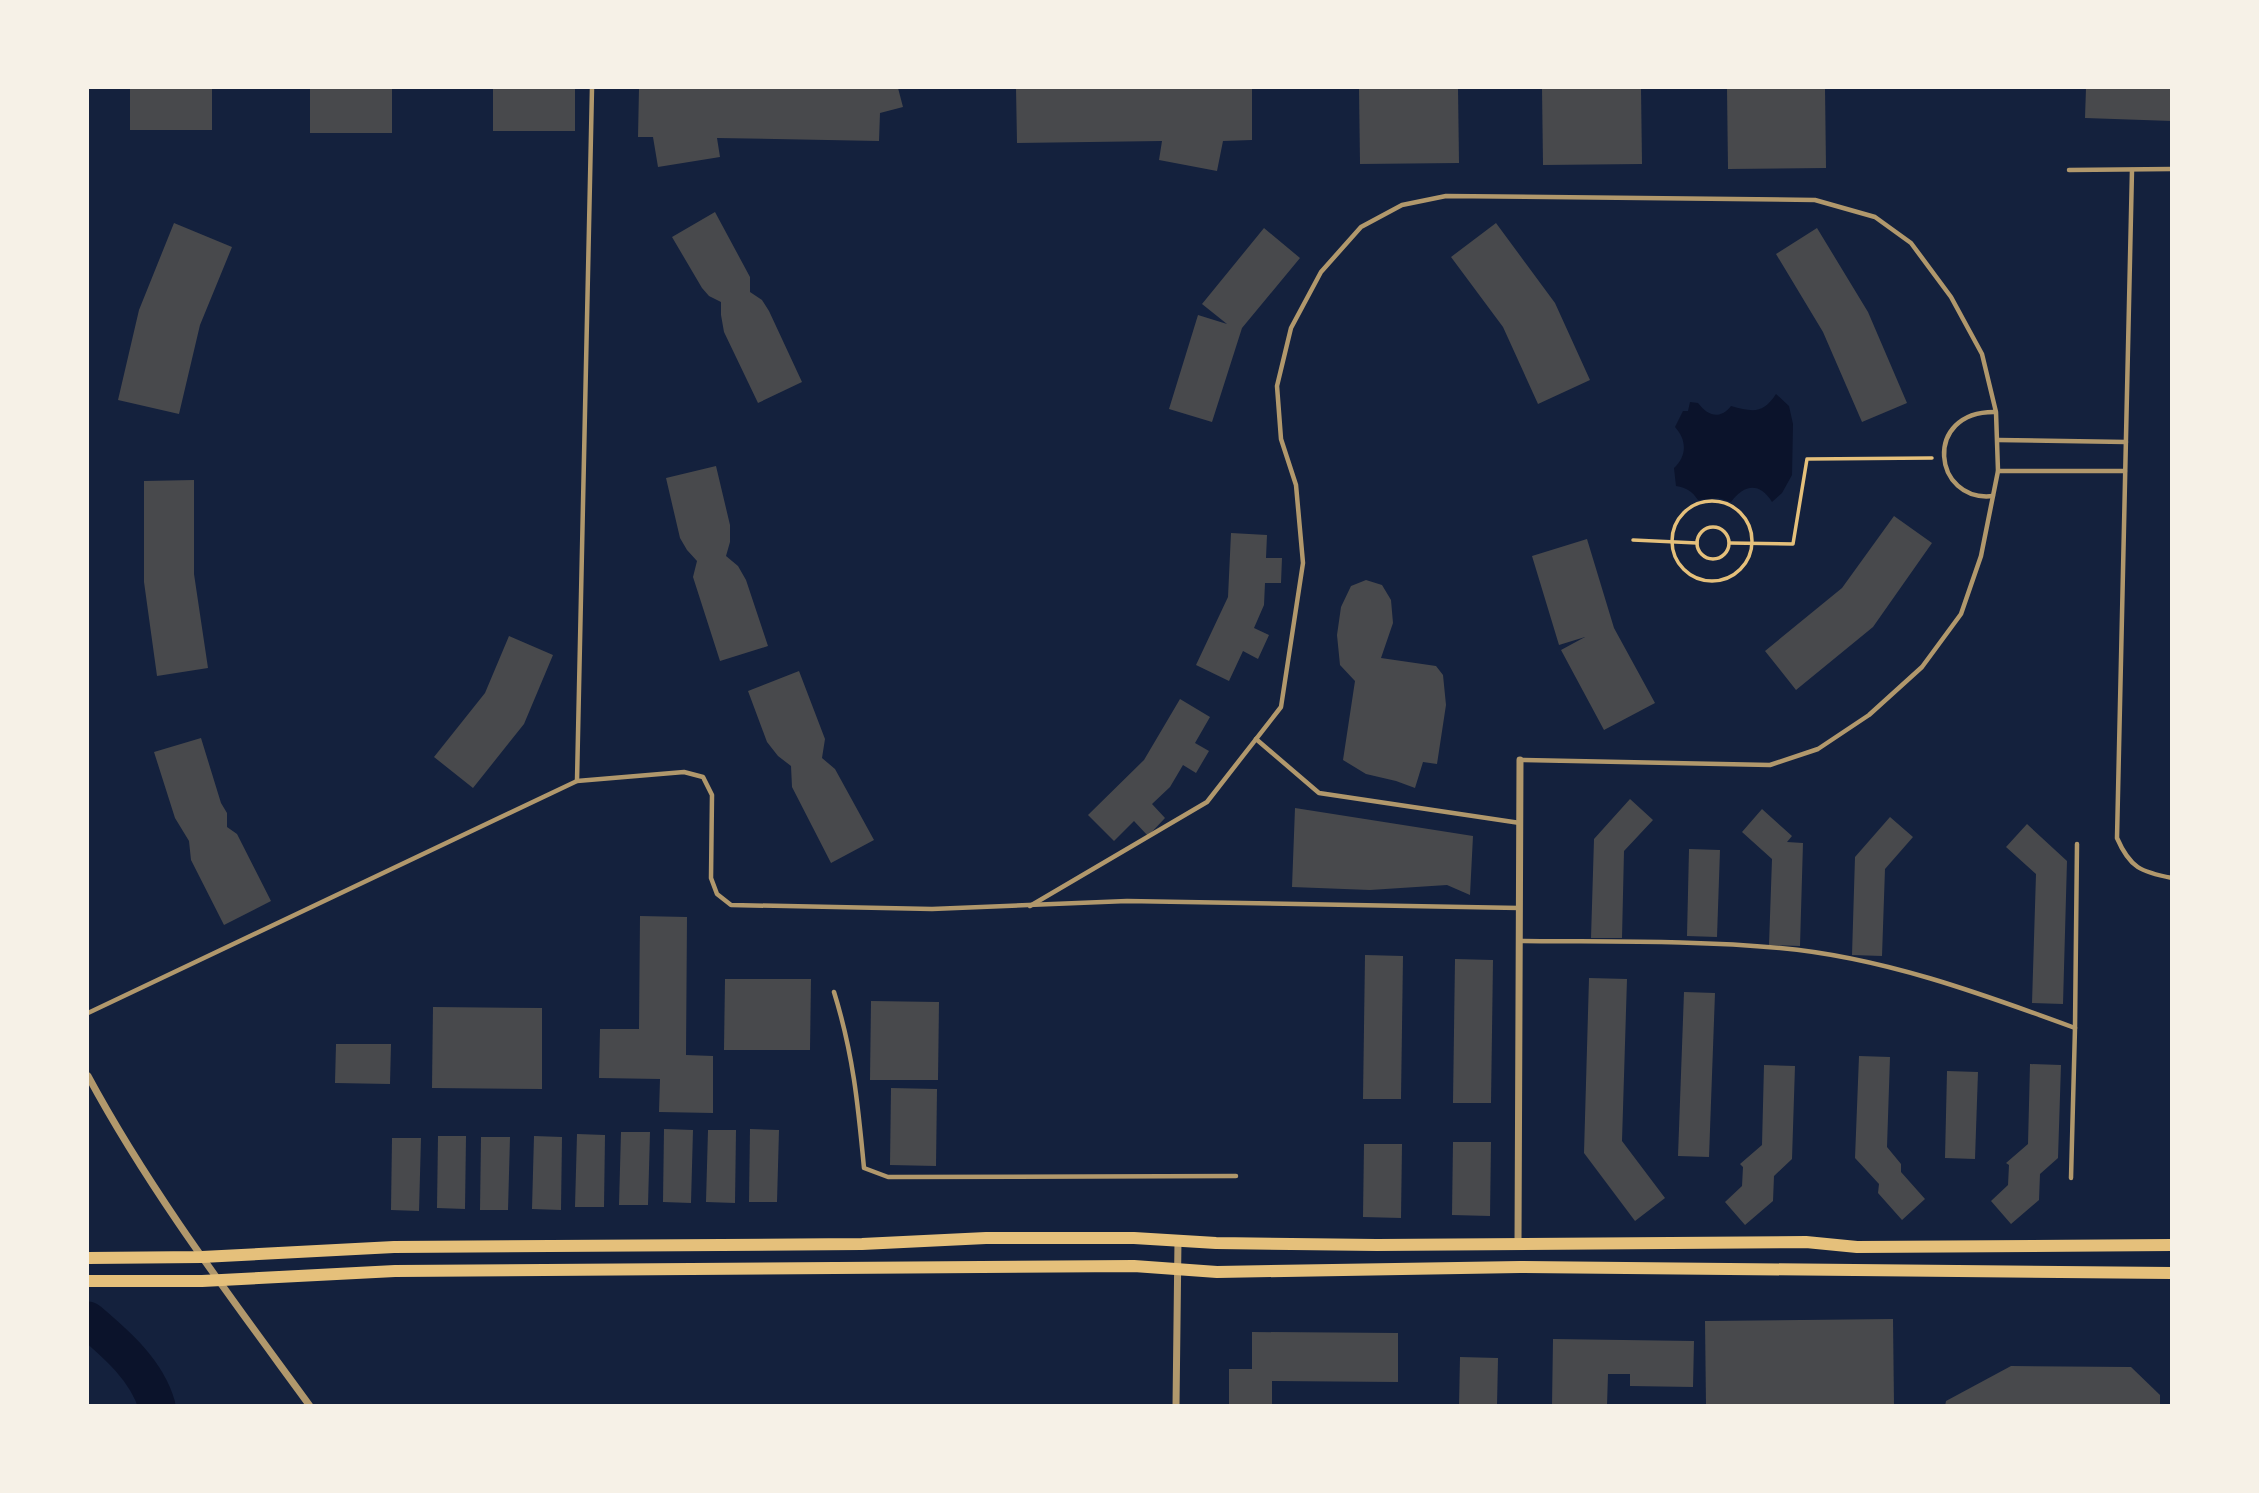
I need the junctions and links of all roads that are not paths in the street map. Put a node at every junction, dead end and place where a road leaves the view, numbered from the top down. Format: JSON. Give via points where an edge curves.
{"nodes":[{"id":1,"x":592,"y":88,"type":"edge"},
{"id":2,"x":2172,"y":169,"type":"edge"},
{"id":3,"x":2068,"y":170,"type":"dead end"},
{"id":4,"x":2132,"y":170,"type":"junction"},
{"id":5,"x":1996,"y":412,"type":"junction"},
{"id":6,"x":1998,"y":440,"type":"junction"},
{"id":7,"x":2126,"y":442,"type":"junction"},
{"id":8,"x":1997,"y":471,"type":"junction"},
{"id":9,"x":2125,"y":471,"type":"junction"},
{"id":10,"x":1993,"y":496,"type":"junction"},
{"id":11,"x":1256,"y":739,"type":"junction"},
{"id":12,"x":1520,"y":760,"type":"joint"},
{"id":13,"x":577,"y":782,"type":"junction"},
{"id":14,"x":1520,"y":823,"type":"junction"},
{"id":15,"x":2077,"y":844,"type":"dead end"},
{"id":16,"x":2172,"y":878,"type":"edge"},
{"id":17,"x":1030,"y":906,"type":"junction"},
{"id":18,"x":1519,"y":908,"type":"junction"},
{"id":19,"x":1519,"y":941,"type":"junction"},
{"id":20,"x":834,"y":992,"type":"dead end"},
{"id":21,"x":88,"y":1013,"type":"edge"},
{"id":22,"x":2076,"y":1028,"type":"junction"},
{"id":23,"x":88,"y":1076,"type":"edge"},
{"id":24,"x":1236,"y":1176,"type":"dead end"},
{"id":25,"x":2071,"y":1178,"type":"dead end"},
{"id":26,"x":1178,"y":1240,"type":"junction"},
{"id":27,"x":1518,"y":1242,"type":"junction"},
{"id":28,"x":2172,"y":1245,"type":"edge"},
{"id":29,"x":202,"y":1257,"type":"junction"},
{"id":30,"x":88,"y":1258,"type":"edge"},
{"id":31,"x":1177,"y":1269,"type":"junction"},
{"id":32,"x":2172,"y":1273,"type":"edge"},
{"id":33,"x":218,"y":1280,"type":"junction"},
{"id":34,"x":88,"y":1281,"type":"edge"},
{"id":35,"x":310,"y":1405,"type":"edge"},
{"id":36,"x":1176,"y":1405,"type":"edge"}],
"edges":[{"from":1,"to":13,"type":"lane"},
{"from":2,"to":4,"type":"lane"},
{"from":3,"to":4,"type":"lane"},
{"from":4,"to":7,"type":"lane"},
{"from":5,"to":6,"type":"lane"},
{"from":5,"to":10,"type":"lane","via":[[1967,416],[1948,436],[1944,449],[1950,476],[1959,487],[1971,494]]},
{"from":5,"to":11,"type":"lane","via":[[1982,354],[1951,297],[1911,243],[1875,217],[1815,200],[1446,196],[1402,205],[1361,227],[1321,272],[1291,328],[1277,386],[1281,439],[1296,485],[1303,563],[1281,707]]},
{"from":6,"to":7,"type":"lane"},
{"from":6,"to":8,"type":"lane"},
{"from":7,"to":9,"type":"lane"},
{"from":8,"to":9,"type":"lane"},
{"from":8,"to":10,"type":"lane"},
{"from":9,"to":16,"type":"lane","via":[[2117,838],[2126,859],[2135,866]]},
{"from":10,"to":12,"type":"lane","via":[[1981,556],[1961,614],[1922,667],[1870,715],[1818,749],[1770,765]]},
{"from":11,"to":14,"type":"lane","via":[[1319,793]]},
{"from":11,"to":17,"type":"lane","via":[[1207,802]]},
{"from":12,"to":14,"type":"street"},
{"from":13,"to":17,"type":"lane","via":[[684,772],[703,777],[712,795],[711,878],[717,894],[731,905]]},
{"from":13,"to":21,"type":"lane"},
{"from":14,"to":18,"type":"street"},
{"from":15,"to":22,"type":"lane"},
{"from":17,"to":18,"type":"lane","via":[[1128,901]]},
{"from":18,"to":19,"type":"street"},
{"from":19,"to":22,"type":"lane","via":[[1780,948],[1877,964]]},
{"from":19,"to":27,"type":"street"},
{"from":20,"to":24,"type":"lane","via":[[857,1086],[864,1168],[888,1178]]},
{"from":22,"to":25,"type":"lane"},
{"from":23,"to":29,"type":"street","via":[[116,1128]]},
{"from":26,"to":27,"type":"main road","via":[[1377,1245]]},
{"from":26,"to":29,"type":"main road","via":[[986,1238],[862,1244],[394,1247]]},
{"from":26,"to":31,"type":"street"},
{"from":27,"to":28,"type":"main road"},
{"from":29,"to":30,"type":"main road"},
{"from":29,"to":33,"type":"street"},
{"from":31,"to":32,"type":"main road"},
{"from":31,"to":33,"type":"main road","via":[[422,1271]]},
{"from":31,"to":36,"type":"street"},
{"from":33,"to":34,"type":"main road"},
{"from":33,"to":35,"type":"street"}]}
